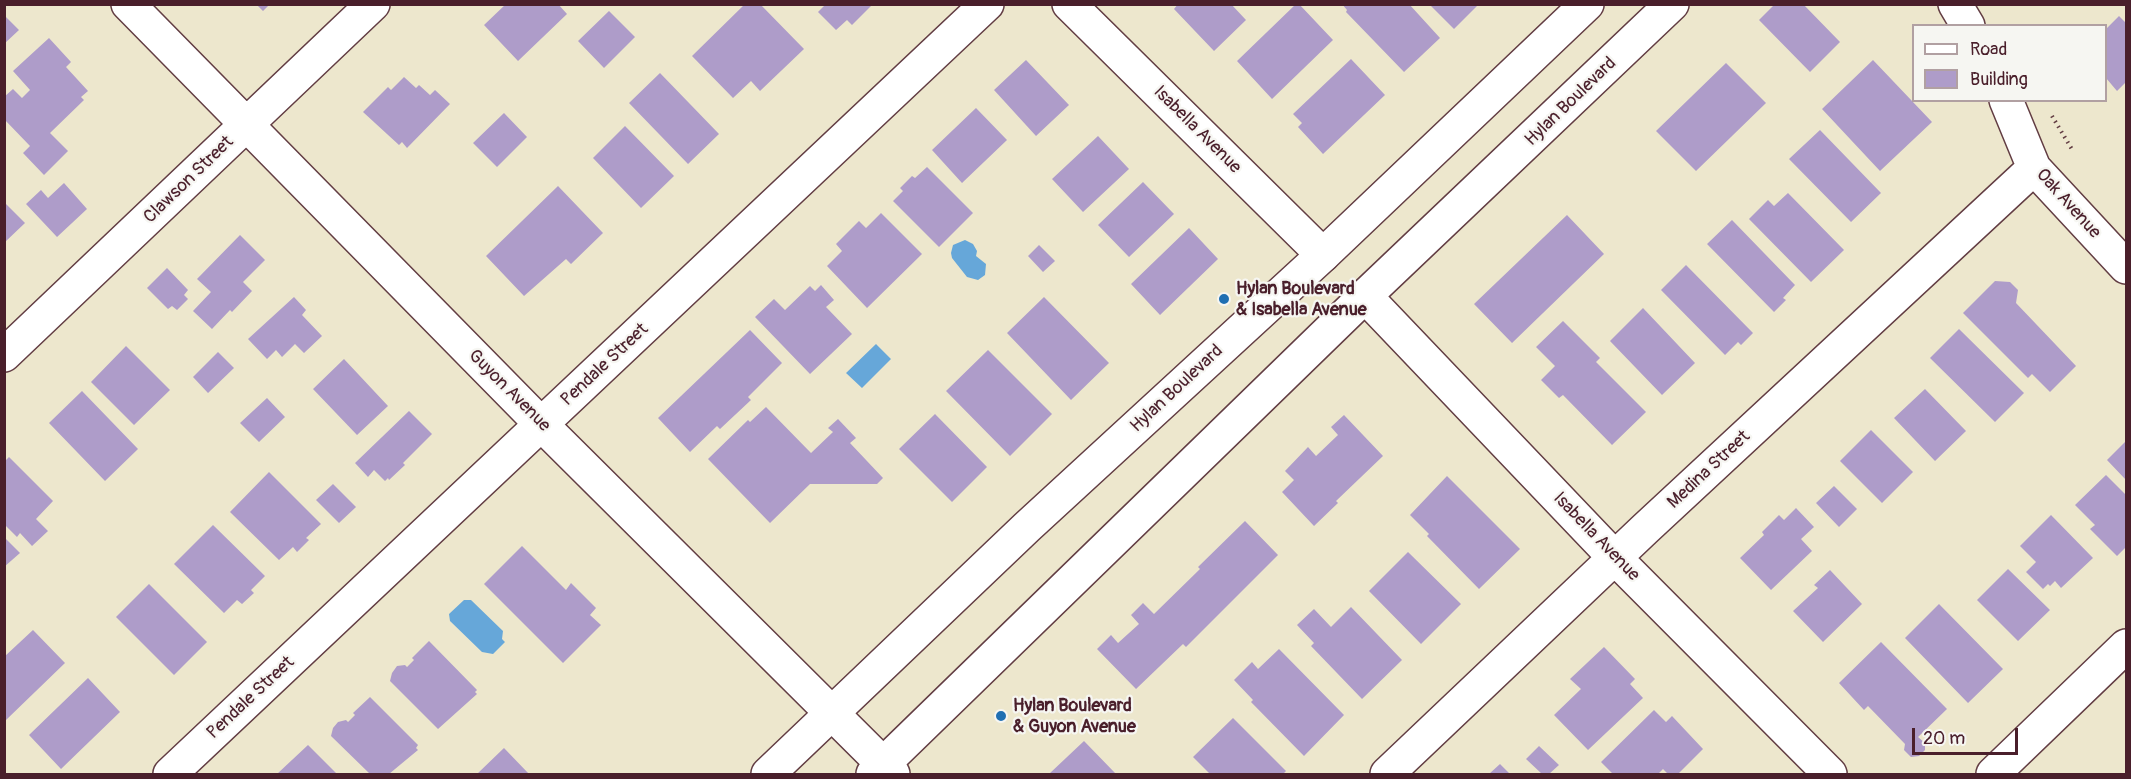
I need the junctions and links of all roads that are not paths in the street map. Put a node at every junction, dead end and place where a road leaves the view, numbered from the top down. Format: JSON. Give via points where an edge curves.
{"nodes":[{"id":1,"x":128,"y":4,"type":"edge"},
{"id":2,"x":373,"y":4,"type":"edge"},
{"id":3,"x":987,"y":4,"type":"edge"},
{"id":4,"x":1070,"y":4,"type":"edge"},
{"id":5,"x":1587,"y":4,"type":"edge"},
{"id":6,"x":1672,"y":4,"type":"edge"},
{"id":7,"x":1955,"y":4,"type":"edge"},
{"id":8,"x":1967,"y":24,"type":"edge"},
{"id":9,"x":2007,"y":102,"type":"edge"},
{"id":10,"x":246,"y":125,"type":"junction"},
{"id":11,"x":2034,"y":168,"type":"junction"},
{"id":12,"x":1323,"y":255,"type":"junction"},
{"id":13,"x":2127,"y":267,"type":"edge"},
{"id":14,"x":1365,"y":296,"type":"junction"},
{"id":15,"x":4,"y":355,"type":"edge"},
{"id":16,"x":542,"y":425,"type":"junction"},
{"id":17,"x":1615,"y":558,"type":"junction"},
{"id":18,"x":2127,"y":646,"type":"edge"},
{"id":19,"x":832,"y":713,"type":"junction"},
{"id":20,"x":883,"y":771,"type":"edge"},
{"id":21,"x":170,"y":774,"type":"edge"},
{"id":22,"x":768,"y":774,"type":"edge"},
{"id":23,"x":1387,"y":774,"type":"edge"},
{"id":24,"x":1830,"y":774,"type":"edge"},
{"id":25,"x":1993,"y":774,"type":"edge"}],
"edges":[{"from":1,"to":10,"type":"street","name":"Guyon Avenue"},
{"from":2,"to":10,"type":"street","name":"Clawson Street"},
{"from":3,"to":16,"type":"street","name":"Pendale Street"},
{"from":4,"to":12,"type":"street","name":"Isabella Avenue"},
{"from":5,"to":12,"type":"street","name":"Hylan Boulevard"},
{"from":6,"to":14,"type":"street","name":"Hylan Boulevard"},
{"from":7,"to":8,"type":"street"},
{"from":9,"to":11,"type":"street","name":"Oak Avenue"},
{"from":10,"to":15,"type":"street","name":"Clawson Street"},
{"from":10,"to":16,"type":"street","name":"Guyon Avenue"},
{"from":11,"to":13,"type":"street","name":"Oak Avenue"},
{"from":11,"to":17,"type":"street","name":"Medina Street"},
{"from":12,"to":19,"type":"street","name":"Hylan Boulevard"},
{"from":14,"to":17,"type":"street","name":"Isabella Avenue"},
{"from":14,"to":20,"type":"street","name":"Hylan Boulevard"},
{"from":16,"to":19,"type":"street","name":"Guyon Avenue"},
{"from":16,"to":21,"type":"street","name":"Pendale Street"},
{"from":17,"to":23,"type":"street","name":"Medina Street"},
{"from":17,"to":24,"type":"street","name":"Isabella Avenue"},
{"from":18,"to":25,"type":"street"},
{"from":19,"to":20,"type":"street","name":"Guyon Avenue"},
{"from":19,"to":22,"type":"street","name":"Hylan Boulevard"}]}
